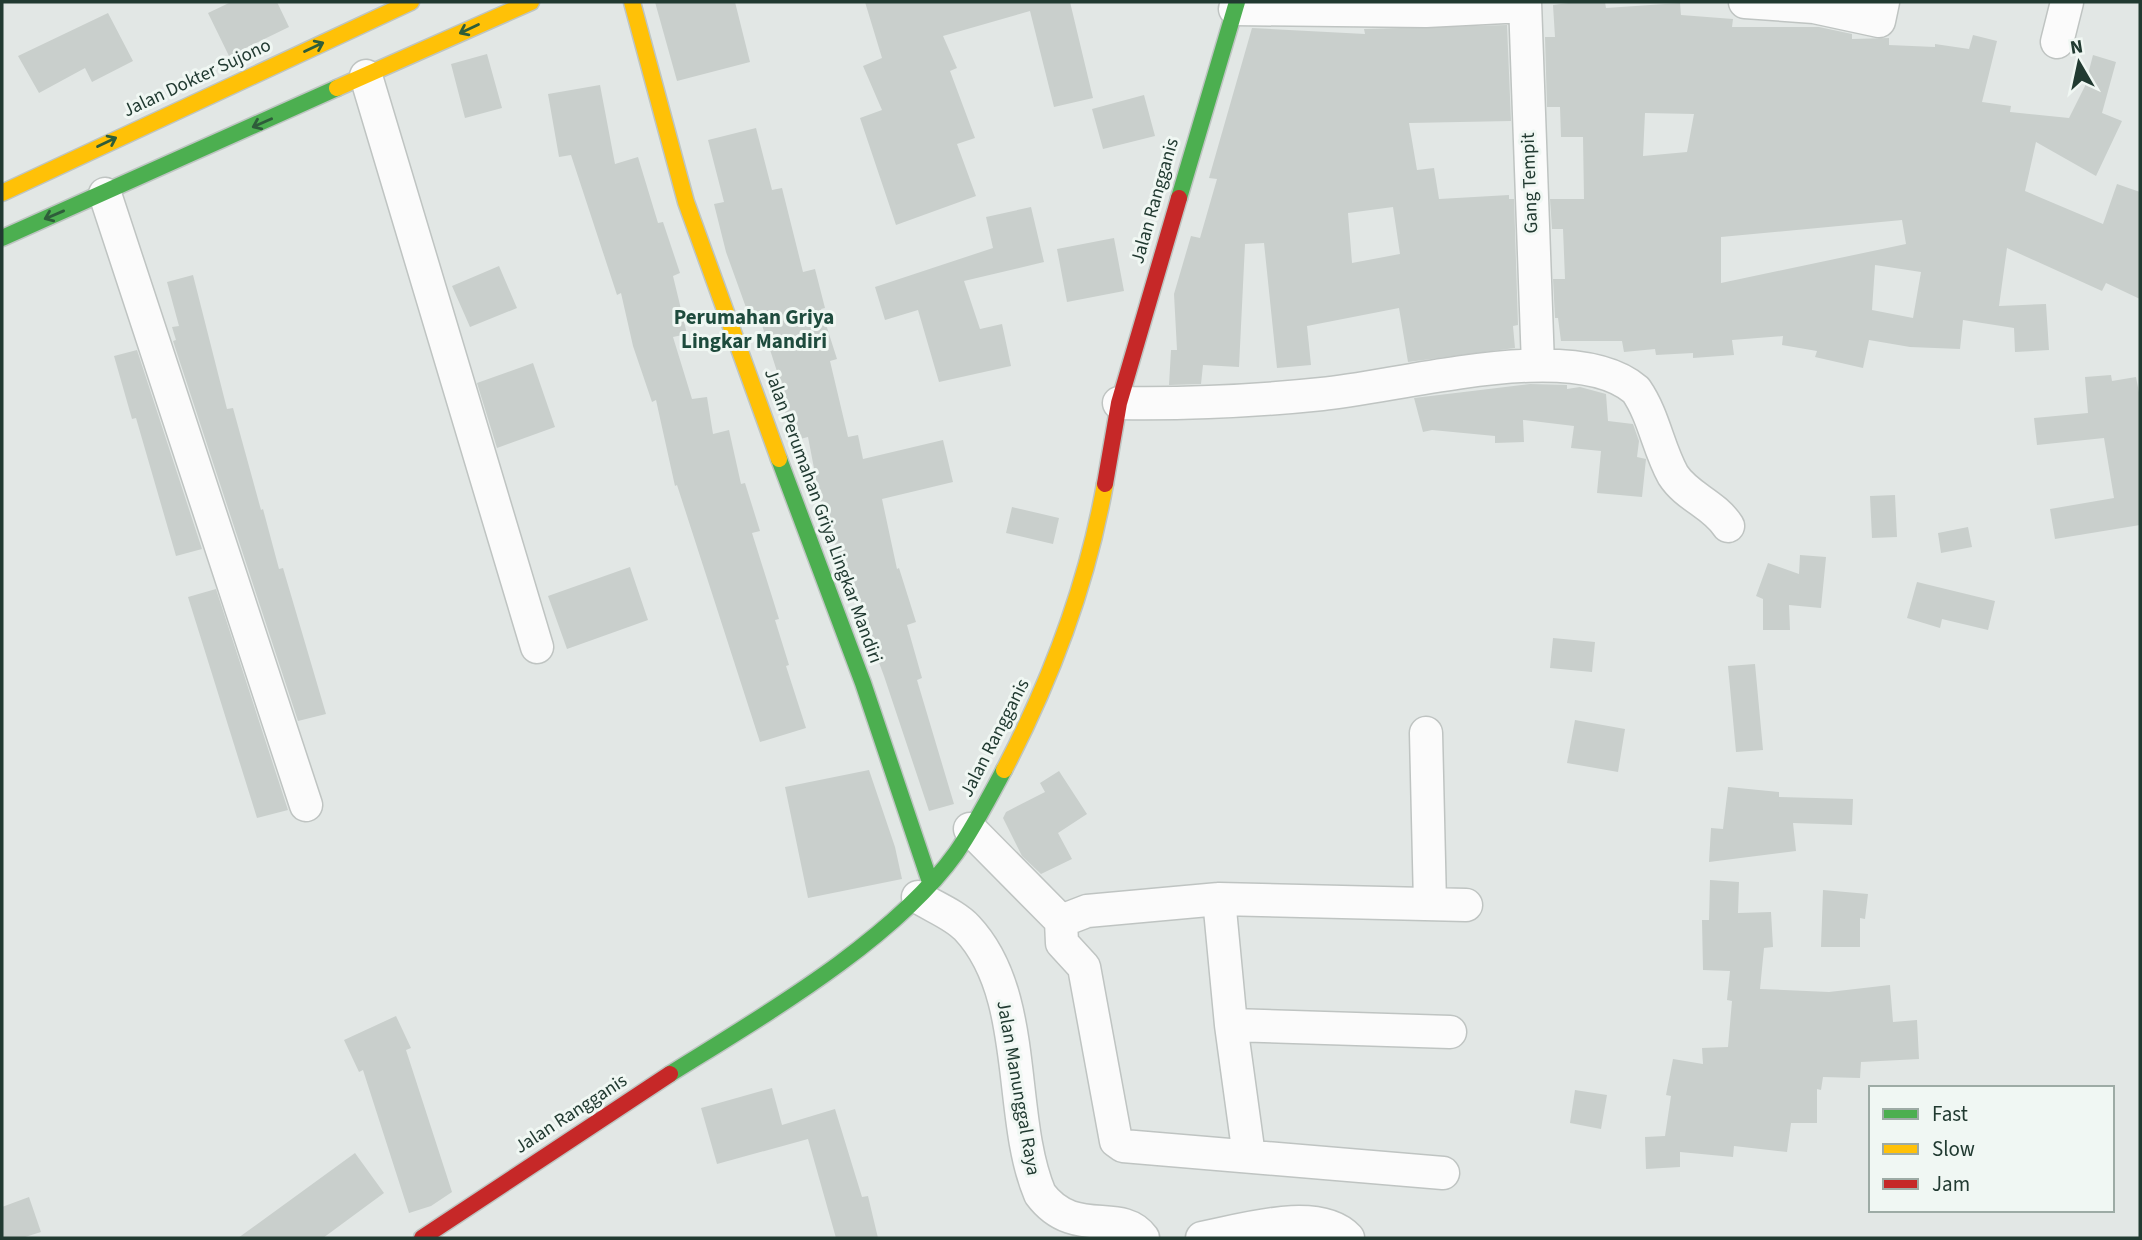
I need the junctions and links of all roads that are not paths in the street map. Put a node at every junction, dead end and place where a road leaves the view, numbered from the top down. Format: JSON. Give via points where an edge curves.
{"nodes":[{"id":1,"x":531,"y":2,"type":"edge"},
{"id":2,"x":632,"y":2,"type":"edge"},
{"id":3,"x":1745,"y":2,"type":"edge"},
{"id":4,"x":1883,"y":2,"type":"edge"},
{"id":5,"x":2067,"y":2,"type":"edge"},
{"id":6,"x":1524,"y":4,"type":"edge"},
{"id":7,"x":396,"y":5,"type":"edge"},
{"id":8,"x":1236,"y":5,"type":"edge"},
{"id":9,"x":2057,"y":42,"type":"dead end"},
{"id":10,"x":366,"y":76,"type":"junction"},
{"id":11,"x":2,"y":193,"type":"edge"},
{"id":12,"x":105,"y":194,"type":"junction"},
{"id":13,"x":2,"y":237,"type":"edge"},
{"id":14,"x":1538,"y":365,"type":"junction"},
{"id":15,"x":1119,"y":403,"type":"junction"},
{"id":16,"x":1728,"y":526,"type":"dead end"},
{"id":17,"x":537,"y":647,"type":"dead end"},
{"id":18,"x":1426,"y":733,"type":"dead end"},
{"id":19,"x":306,"y":805,"type":"dead end"},
{"id":20,"x":970,"y":829,"type":"junction"},
{"id":21,"x":924,"y":890,"type":"junction"},
{"id":22,"x":1220,"y":899,"type":"junction"},
{"id":23,"x":1430,"y":904,"type":"junction"},
{"id":24,"x":1466,"y":905,"type":"dead end"},
{"id":25,"x":1061,"y":921,"type":"junction"},
{"id":26,"x":1231,"y":1025,"type":"junction"},
{"id":27,"x":1450,"y":1032,"type":"dead end"},
{"id":28,"x":1249,"y":1156,"type":"junction"},
{"id":29,"x":1443,"y":1173,"type":"dead end"},
{"id":30,"x":422,"y":1238,"type":"edge"},
{"id":31,"x":1143,"y":1238,"type":"edge"},
{"id":32,"x":1202,"y":1238,"type":"edge"},
{"id":33,"x":1349,"y":1238,"type":"edge"}],
"edges":[{"from":1,"to":10,"type":"main road","one_way":true},
{"from":2,"to":21,"type":"main road","name":"Jalan Perumahan Griya Lingkar Mandiri","via":[[686,202],[863,683]]},
{"from":3,"to":4,"type":"street","via":[[1814,7],[1879,21]]},
{"from":5,"to":9,"type":"street"},
{"from":6,"to":8,"type":"street","via":[[1426,11]]},
{"from":6,"to":14,"type":"street","name":"Gang Tempit"},
{"from":11,"to":7,"type":"main road","name":"Jalan Dokter Sujono","one_way":true},
{"from":8,"to":15,"type":"main road","name":"Jalan Rangganis"},
{"from":10,"to":12,"type":"main road","one_way":true},
{"from":10,"to":17,"type":"street"},
{"from":12,"to":13,"type":"main road","one_way":true},
{"from":12,"to":19,"type":"street"},
{"from":14,"to":15,"type":"street","via":[[1306,396],[1202,404]]},
{"from":14,"to":16,"type":"street","via":[[1588,369],[1626,381],[1643,400],[1673,474]]},
{"from":15,"to":20,"type":"main road","name":"Jalan Rangganis","via":[[1099,517],[1071,619],[1032,716]]},
{"from":18,"to":23,"type":"street"},
{"from":20,"to":21,"type":"main road","name":"Jalan Rangganis"},
{"from":20,"to":25,"type":"street"},
{"from":21,"to":30,"type":"main road","name":"Jalan Rangganis","via":[[880,931],[774,1009]]},
{"from":21,"to":31,"type":"street","name":"Jalan Manunggal Raya","via":[[965,926],[990,967],[1010,1026],[1040,1194],[1066,1219],[1127,1225]]},
{"from":22,"to":23,"type":"street"},
{"from":22,"to":25,"type":"street","via":[[1087,911]]},
{"from":22,"to":26,"type":"street"},
{"from":23,"to":24,"type":"street"},
{"from":25,"to":28,"type":"street","via":[[1062,943],[1084,967],[1116,1141],[1123,1146]]},
{"from":26,"to":27,"type":"street"},
{"from":26,"to":28,"type":"street"},
{"from":28,"to":29,"type":"street"},
{"from":32,"to":33,"type":"street","via":[[1287,1222],[1323,1224]]}]}
